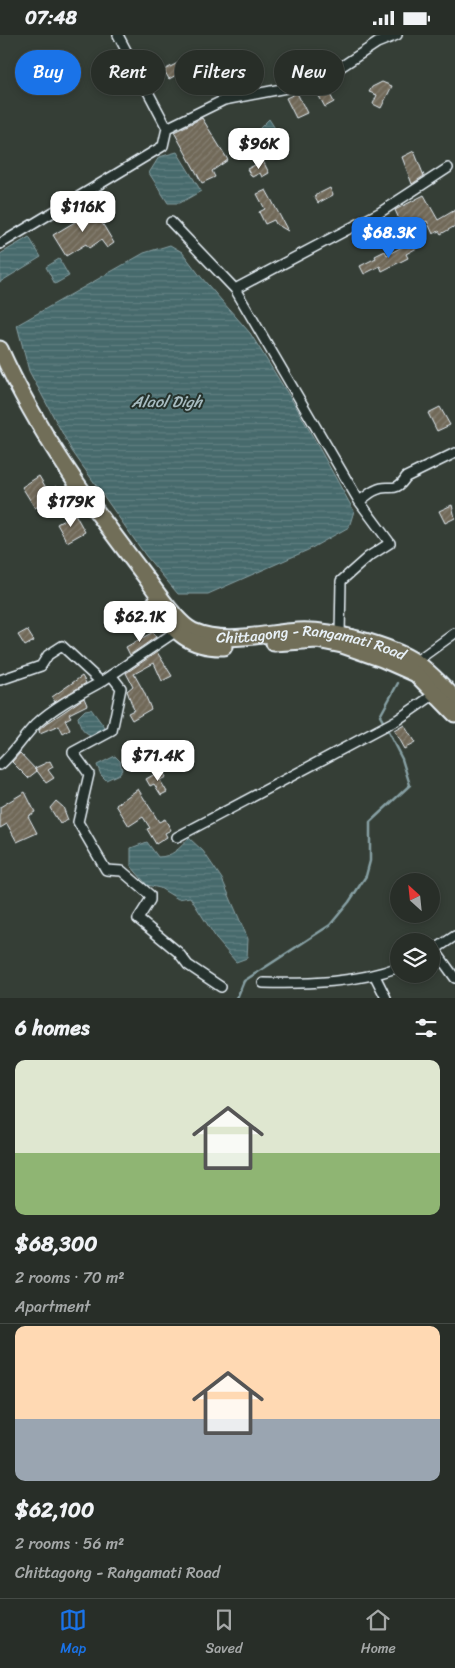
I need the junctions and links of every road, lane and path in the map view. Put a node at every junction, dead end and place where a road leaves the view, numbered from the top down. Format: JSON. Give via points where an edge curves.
{"nodes":[{"id":1,"x":118,"y":35,"type":"edge"},
{"id":2,"x":396,"y":35,"type":"edge"},
{"id":3,"x":167,"y":128,"type":"junction"},
{"id":4,"x":448,"y":168,"type":"dead end"},
{"id":5,"x":171,"y":222,"type":"dead end"},
{"id":6,"x":0,"y":244,"type":"edge"},
{"id":7,"x":235,"y":289,"type":"junction"},
{"id":8,"x":0,"y":349,"type":"edge"},
{"id":9,"x":0,"y":370,"type":"edge"},
{"id":10,"x":455,"y":453,"type":"edge"},
{"id":11,"x":360,"y":501,"type":"junction"},
{"id":12,"x":176,"y":632,"type":"junction"},
{"id":13,"x":455,"y":633,"type":"edge"},
{"id":14,"x":340,"y":634,"type":"junction"},
{"id":15,"x":415,"y":662,"type":"junction"},
{"id":16,"x":111,"y":675,"type":"junction"},
{"id":17,"x":0,"y":680,"type":"edge"},
{"id":18,"x":101,"y":682,"type":"junction"},
{"id":19,"x":436,"y":693,"type":"junction"},
{"id":20,"x":455,"y":699,"type":"edge"},
{"id":21,"x":455,"y":714,"type":"edge"},
{"id":22,"x":0,"y":765,"type":"edge"},
{"id":23,"x":177,"y":837,"type":"dead end"},
{"id":24,"x":455,"y":936,"type":"edge"},
{"id":25,"x":440,"y":946,"type":"edge"},
{"id":26,"x":440,"y":960,"type":"edge"},
{"id":27,"x":390,"y":970,"type":"edge"},
{"id":28,"x":374,"y":976,"type":"junction"},
{"id":29,"x":455,"y":978,"type":"edge"},
{"id":30,"x":263,"y":983,"type":"dead end"},
{"id":31,"x":221,"y":987,"type":"dead end"},
{"id":32,"x":386,"y":998,"type":"edge"}],
"edges":[{"from":1,"to":3,"type":"street"},
{"from":2,"to":3,"type":"street","via":[[377,43],[318,82],[224,100]]},
{"from":3,"to":6,"type":"street","via":[[163,146]]},
{"from":4,"to":7,"type":"street","via":[[379,213]]},
{"from":5,"to":7,"type":"street"},
{"from":7,"to":11,"type":"street"},
{"from":8,"to":14,"type":"highway","name":"Chittagong - Rangamati Road","via":[[46,438],[84,496],[188,628],[216,637],[298,631]]},
{"from":9,"to":12,"type":"highway","name":"Chittagong - Rangamati Road","via":[[69,490]]},
{"from":10,"to":11,"type":"street","via":[[406,477],[392,489],[377,489]]},
{"from":11,"to":14,"type":"street","via":[[390,543],[341,581]]},
{"from":12,"to":16,"type":"street"},
{"from":12,"to":19,"type":"highway","name":"Chittagong - Rangamati Road","via":[[196,644],[221,647],[317,640],[342,645],[416,674]]},
{"from":13,"to":15,"type":"street"},
{"from":14,"to":15,"type":"highway","name":"Chittagong - Rangamati Road"},
{"from":15,"to":20,"type":"highway","name":"Chittagong - Rangamati Road"},
{"from":16,"to":18,"type":"street"},
{"from":16,"to":31,"type":"street","via":[[121,688],[112,731],[73,752],[88,774],[78,822],[106,870],[122,871],[150,895],[138,919],[178,952],[188,965]]},
{"from":17,"to":18,"type":"street","via":[[41,666],[48,655],[62,646]]},
{"from":18,"to":22,"type":"street","via":[[36,724]]},
{"from":19,"to":21,"type":"highway","name":"Chittagong - Rangamati Road"},
{"from":19,"to":23,"type":"street","via":[[397,720]]},
{"from":24,"to":25,"type":"street"},
{"from":26,"to":29,"type":"street"},
{"from":27,"to":28,"type":"street"},
{"from":28,"to":30,"type":"street","via":[[303,984]]},
{"from":28,"to":32,"type":"street"}]}
